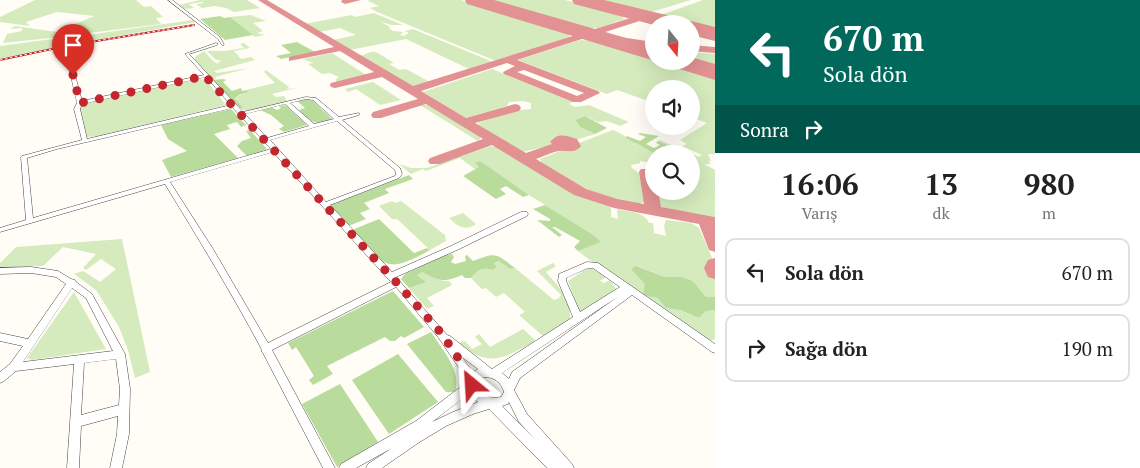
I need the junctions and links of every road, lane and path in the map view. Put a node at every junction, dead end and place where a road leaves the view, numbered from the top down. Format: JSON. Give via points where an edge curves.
{"nodes":[{"id":1,"x":170,"y":0,"type":"edge"},
{"id":2,"x":63,"y":38,"type":"dead end"},
{"id":3,"x":205,"y":76,"type":"junction"},
{"id":4,"x":286,"y":102,"type":"junction"},
{"id":5,"x":80,"y":103,"type":"junction"},
{"id":6,"x":234,"y":106,"type":"junction"},
{"id":7,"x":241,"y":114,"type":"junction"},
{"id":8,"x":357,"y":114,"type":"dead end"},
{"id":9,"x":339,"y":119,"type":"junction"},
{"id":10,"x":313,"y":126,"type":"junction"},
{"id":11,"x":265,"y":140,"type":"junction"},
{"id":12,"x":85,"y":141,"type":"junction"},
{"id":13,"x":273,"y":150,"type":"junction"},
{"id":14,"x":166,"y":181,"type":"junction"},
{"id":15,"x":324,"y":205,"type":"junction"},
{"id":16,"x":524,"y":214,"type":"dead end"},
{"id":17,"x":30,"y":222,"type":"junction"},
{"id":18,"x":0,"y":230,"type":"edge"},
{"id":19,"x":0,"y":271,"type":"edge"},
{"id":20,"x":393,"y":279,"type":"junction"},
{"id":21,"x":72,"y":282,"type":"junction"},
{"id":22,"x":629,"y":289,"type":"junction"},
{"id":23,"x":578,"y":318,"type":"junction"},
{"id":24,"x":442,"y":334,"type":"junction"},
{"id":25,"x":0,"y":337,"type":"edge"},
{"id":26,"x":30,"y":344,"type":"junction"},
{"id":27,"x":265,"y":349,"type":"junction"},
{"id":28,"x":715,"y":349,"type":"edge"},
{"id":29,"x":120,"y":354,"type":"junction"},
{"id":30,"x":79,"y":359,"type":"junction"},
{"id":31,"x":14,"y":368,"type":"junction"},
{"id":32,"x":491,"y":373,"type":"junction"},
{"id":33,"x":0,"y":378,"type":"edge"},
{"id":34,"x":473,"y":383,"type":"junction"},
{"id":35,"x":509,"y":391,"type":"junction"},
{"id":36,"x":491,"y":404,"type":"junction"},
{"id":37,"x":124,"y":409,"type":"junction"},
{"id":38,"x":75,"y":422,"type":"junction"},
{"id":39,"x":73,"y":468,"type":"edge"},
{"id":40,"x":116,"y":468,"type":"edge"},
{"id":41,"x":329,"y":468,"type":"edge"},
{"id":42,"x":345,"y":468,"type":"edge"},
{"id":43,"x":372,"y":468,"type":"edge"},
{"id":44,"x":555,"y":468,"type":"edge"},
{"id":45,"x":568,"y":468,"type":"edge"}],
"edges":[{"from":1,"to":3,"type":"street","via":[[216,36],[219,44],[192,55]]},
{"from":2,"to":5,"type":"street"},
{"from":3,"to":5,"type":"street"},
{"from":3,"to":6,"type":"street"},
{"from":4,"to":7,"type":"street"},
{"from":4,"to":9,"type":"street","via":[[314,99]]},
{"from":4,"to":10,"type":"street"},
{"from":5,"to":12,"type":"street","via":[[77,109]]},
{"from":6,"to":7,"type":"street"},
{"from":6,"to":12,"type":"street"},
{"from":7,"to":11,"type":"street"},
{"from":8,"to":9,"type":"street"},
{"from":9,"to":10,"type":"street"},
{"from":9,"to":15,"type":"street","via":[[393,163],[400,174]]},
{"from":10,"to":11,"type":"street"},
{"from":11,"to":13,"type":"street"},
{"from":12,"to":17,"type":"street","via":[[24,157]]},
{"from":13,"to":14,"type":"street"},
{"from":13,"to":15,"type":"street"},
{"from":14,"to":17,"type":"street"},
{"from":14,"to":27,"type":"street"},
{"from":15,"to":20,"type":"street"},
{"from":16,"to":20,"type":"street"},
{"from":17,"to":18,"type":"street"},
{"from":19,"to":21,"type":"street","via":[[31,270],[58,274]]},
{"from":20,"to":24,"type":"street"},
{"from":20,"to":27,"type":"street"},
{"from":21,"to":26,"type":"street"},
{"from":21,"to":29,"type":"street","via":[[89,296]]},
{"from":22,"to":23,"type":"street"},
{"from":22,"to":23,"type":"street","via":[[595,265],[587,265],[562,276]]},
{"from":22,"to":28,"type":"street"},
{"from":22,"to":35,"type":"street","via":[[516,375]]},
{"from":23,"to":32,"type":"street"},
{"from":24,"to":32,"type":"street"},
{"from":24,"to":34,"type":"street"},
{"from":25,"to":26,"type":"street"},
{"from":26,"to":31,"type":"street"},
{"from":27,"to":41,"type":"street"},
{"from":29,"to":30,"type":"street"},
{"from":29,"to":37,"type":"street"},
{"from":30,"to":31,"type":"street"},
{"from":30,"to":38,"type":"street"},
{"from":31,"to":33,"type":"street"},
{"from":32,"to":34,"type":"street","via":[[479,374]]},
{"from":32,"to":35,"type":"street","via":[[502,378]]},
{"from":34,"to":36,"type":"street","via":[[477,396]]},
{"from":34,"to":42,"type":"street","via":[[420,425]]},
{"from":35,"to":36,"type":"street","via":[[504,402]]},
{"from":35,"to":45,"type":"street","via":[[528,424]]},
{"from":36,"to":43,"type":"street","via":[[469,409],[441,422]]},
{"from":36,"to":44,"type":"street"},
{"from":37,"to":38,"type":"street"},
{"from":37,"to":40,"type":"street"},
{"from":38,"to":39,"type":"street"}]}
